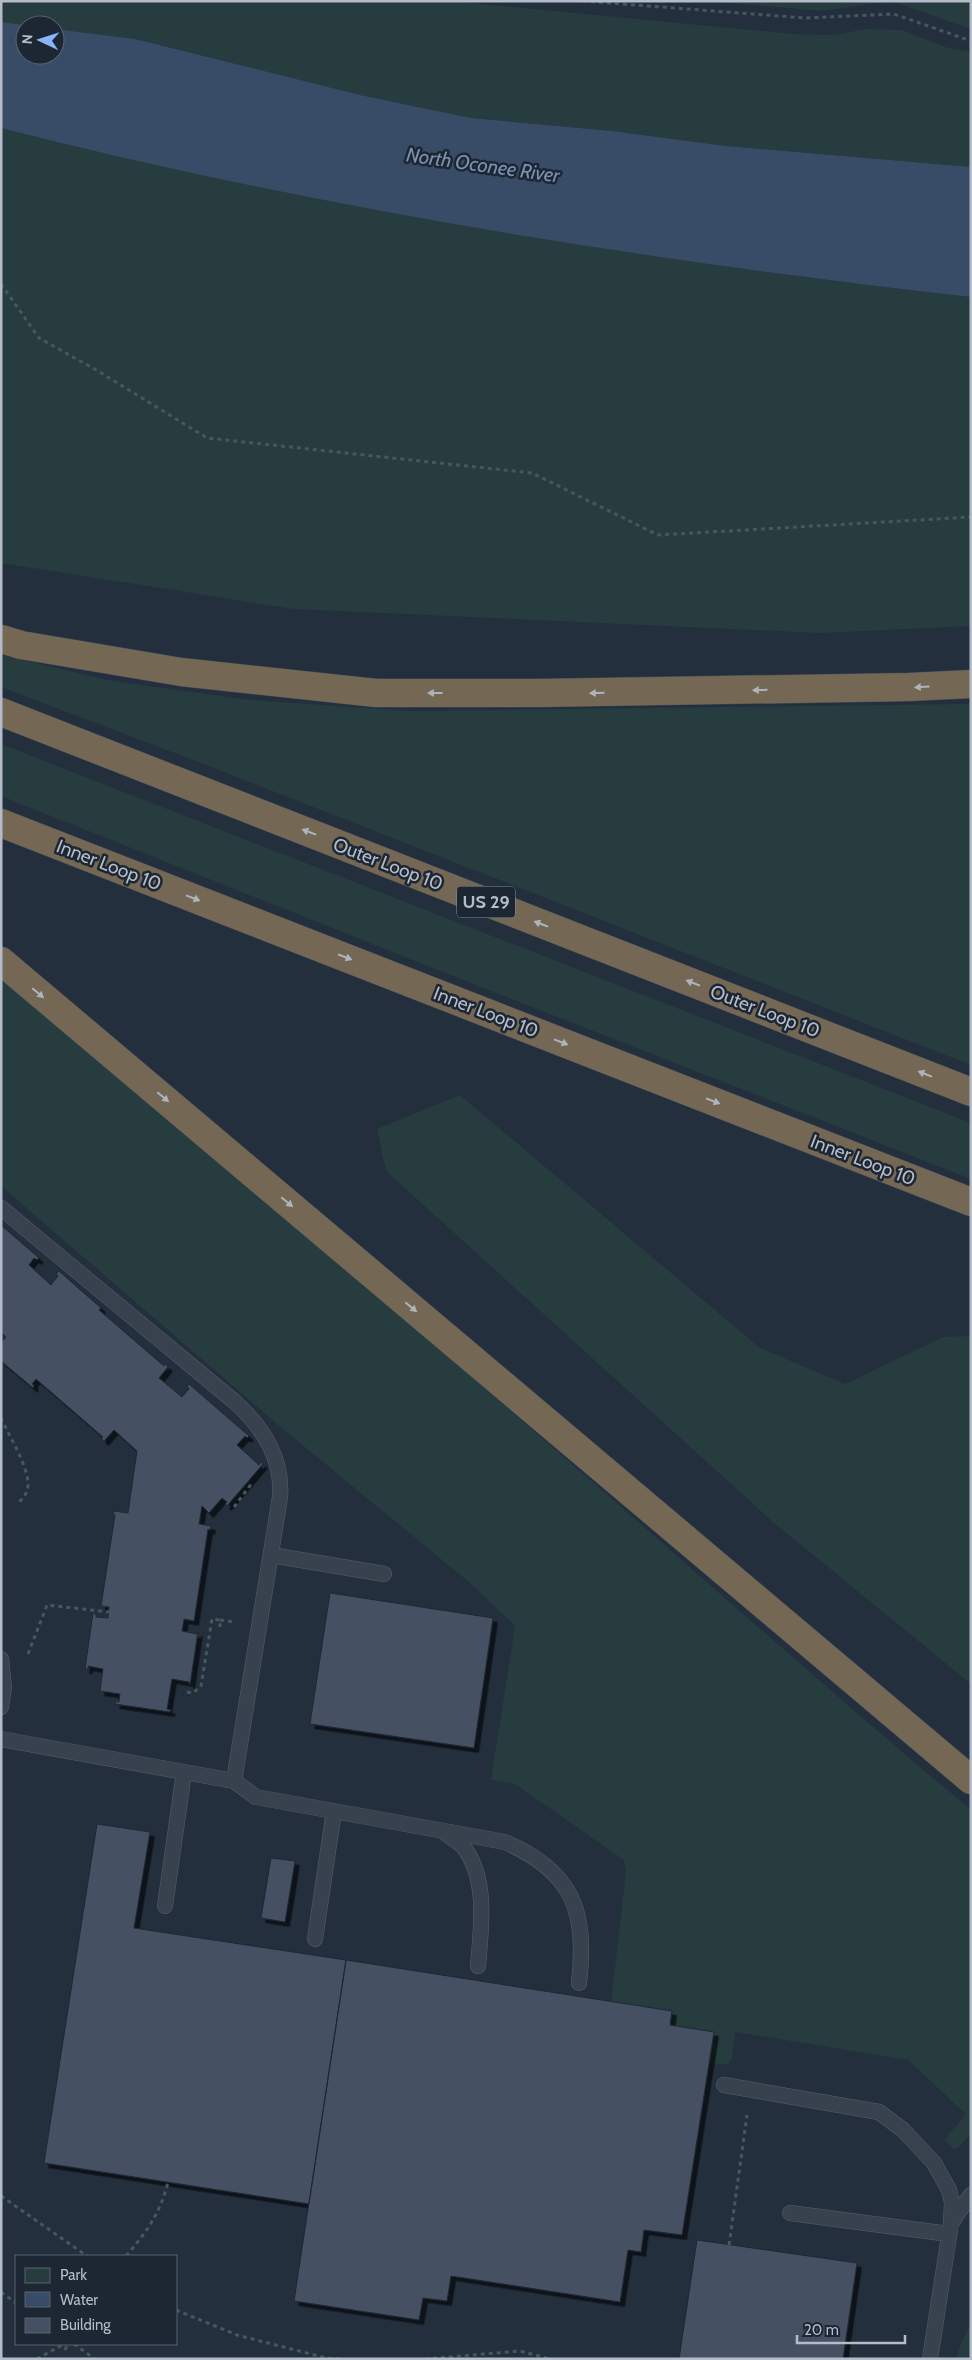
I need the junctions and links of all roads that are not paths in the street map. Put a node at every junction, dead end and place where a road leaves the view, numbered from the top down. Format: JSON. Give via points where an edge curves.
{"nodes":[{"id":1,"x":1,"y":639,"type":"edge"},
{"id":2,"x":971,"y":684,"type":"edge"},
{"id":3,"x":1,"y":712,"type":"edge"},
{"id":4,"x":1,"y":823,"type":"edge"},
{"id":5,"x":1,"y":961,"type":"edge"},
{"id":6,"x":971,"y":1092,"type":"edge"},
{"id":7,"x":971,"y":1202,"type":"edge"},
{"id":8,"x":1,"y":1208,"type":"edge"},
{"id":9,"x":271,"y":1555,"type":"junction"},
{"id":10,"x":384,"y":1574,"type":"dead end"},
{"id":11,"x":1,"y":1659,"type":"edge"},
{"id":12,"x":1,"y":1707,"type":"edge"},
{"id":13,"x":1,"y":1739,"type":"edge"},
{"id":14,"x":184,"y":1772,"type":"junction"},
{"id":15,"x":971,"y":1780,"type":"edge"},
{"id":16,"x":234,"y":1781,"type":"junction"},
{"id":17,"x":334,"y":1811,"type":"junction"},
{"id":18,"x":440,"y":1830,"type":"junction"},
{"id":19,"x":165,"y":1906,"type":"dead end"},
{"id":20,"x":315,"y":1939,"type":"dead end"},
{"id":21,"x":478,"y":1966,"type":"dead end"},
{"id":22,"x":578,"y":1983,"type":"dead end"},
{"id":23,"x":724,"y":2085,"type":"dead end"},
{"id":24,"x":971,"y":2194,"type":"edge"},
{"id":25,"x":790,"y":2213,"type":"dead end"},
{"id":26,"x":951,"y":2229,"type":"junction"},
{"id":27,"x":930,"y":2359,"type":"edge"}],
"edges":[{"from":2,"to":1,"type":"highway","one_way":true,"via":[[539,694],[376,692],[181,672]]},
{"from":6,"to":3,"type":"highway","name":"Outer Loop 10","number":"US 29","one_way":true},
{"from":4,"to":7,"type":"highway","name":"Inner Loop 10","one_way":true},
{"from":5,"to":15,"type":"highway","one_way":true},
{"from":8,"to":9,"type":"lane","via":[[235,1402],[260,1429],[274,1454],[280,1476]]},
{"from":9,"to":10,"type":"lane"},
{"from":9,"to":16,"type":"lane"},
{"from":11,"to":12,"type":"lane","via":[[4,1687]]},
{"from":13,"to":14,"type":"lane"},
{"from":14,"to":16,"type":"lane"},
{"from":14,"to":19,"type":"lane"},
{"from":16,"to":17,"type":"lane","via":[[256,1797]]},
{"from":17,"to":18,"type":"lane"},
{"from":17,"to":20,"type":"lane"},
{"from":18,"to":21,"type":"lane","via":[[464,1848],[473,1866],[479,1891],[481,1924]]},
{"from":18,"to":22,"type":"lane","via":[[505,1842],[531,1855],[560,1880],[572,1899],[580,1922],[583,1950]]},
{"from":23,"to":26,"type":"lane","via":[[879,2112],[903,2130],[934,2163],[949,2190]]},
{"from":24,"to":26,"type":"lane"},
{"from":25,"to":26,"type":"lane"},
{"from":26,"to":27,"type":"lane"}]}
